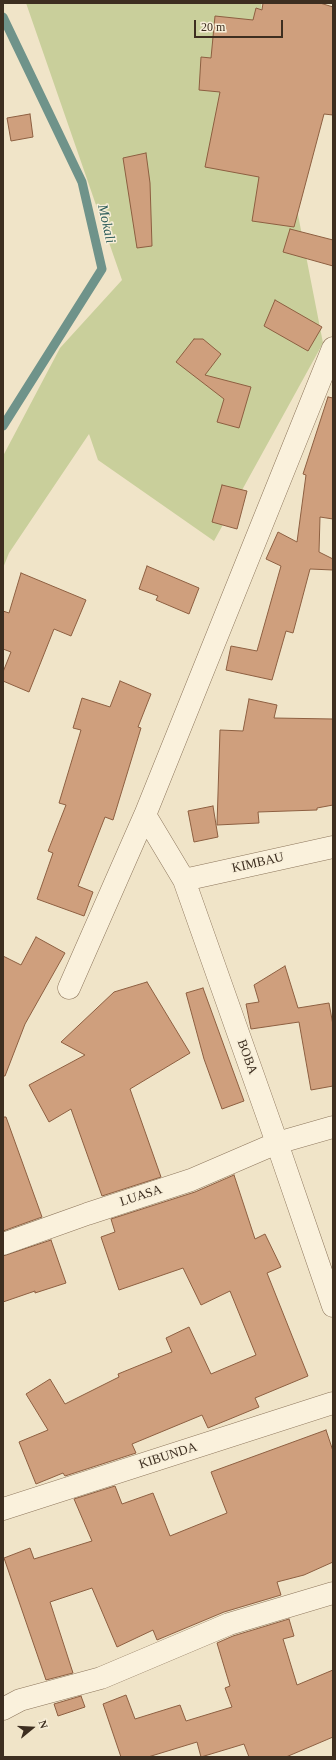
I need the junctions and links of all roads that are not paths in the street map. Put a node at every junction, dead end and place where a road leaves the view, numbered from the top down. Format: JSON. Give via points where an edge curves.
{"nodes":[{"id":1,"x":333,"y":348,"type":"edge"},
{"id":2,"x":328,"y":376,"type":"edge"},
{"id":3,"x":145,"y":815,"type":"junction"},
{"id":4,"x":333,"y":847,"type":"edge"},
{"id":5,"x":184,"y":880,"type":"junction"},
{"id":6,"x":69,"y":988,"type":"dead end"},
{"id":7,"x":333,"y":1127,"type":"edge"},
{"id":8,"x":277,"y":1143,"type":"junction"},
{"id":9,"x":3,"y":1244,"type":"edge"},
{"id":10,"x":333,"y":1306,"type":"edge"},
{"id":11,"x":333,"y":1403,"type":"edge"},
{"id":12,"x":3,"y":1509,"type":"edge"},
{"id":13,"x":333,"y":1592,"type":"edge"},
{"id":14,"x":3,"y":1709,"type":"edge"}],
"edges":[{"from":1,"to":2,"type":"street"},
{"from":2,"to":3,"type":"street"},
{"from":3,"to":5,"type":"street","name":"BOBA"},
{"from":3,"to":6,"type":"street"},
{"from":4,"to":5,"type":"street","name":"KIMBAU"},
{"from":5,"to":8,"type":"street","name":"BOBA"},
{"from":7,"to":8,"type":"street","name":"LUASA"},
{"from":8,"to":9,"type":"street","name":"LUASA","via":[[191,1180]]},
{"from":8,"to":10,"type":"street","name":"BOBA"},
{"from":11,"to":12,"type":"street","name":"KIBUNDA"},
{"from":13,"to":14,"type":"street","via":[[229,1624],[101,1678],[20,1700]]}]}
